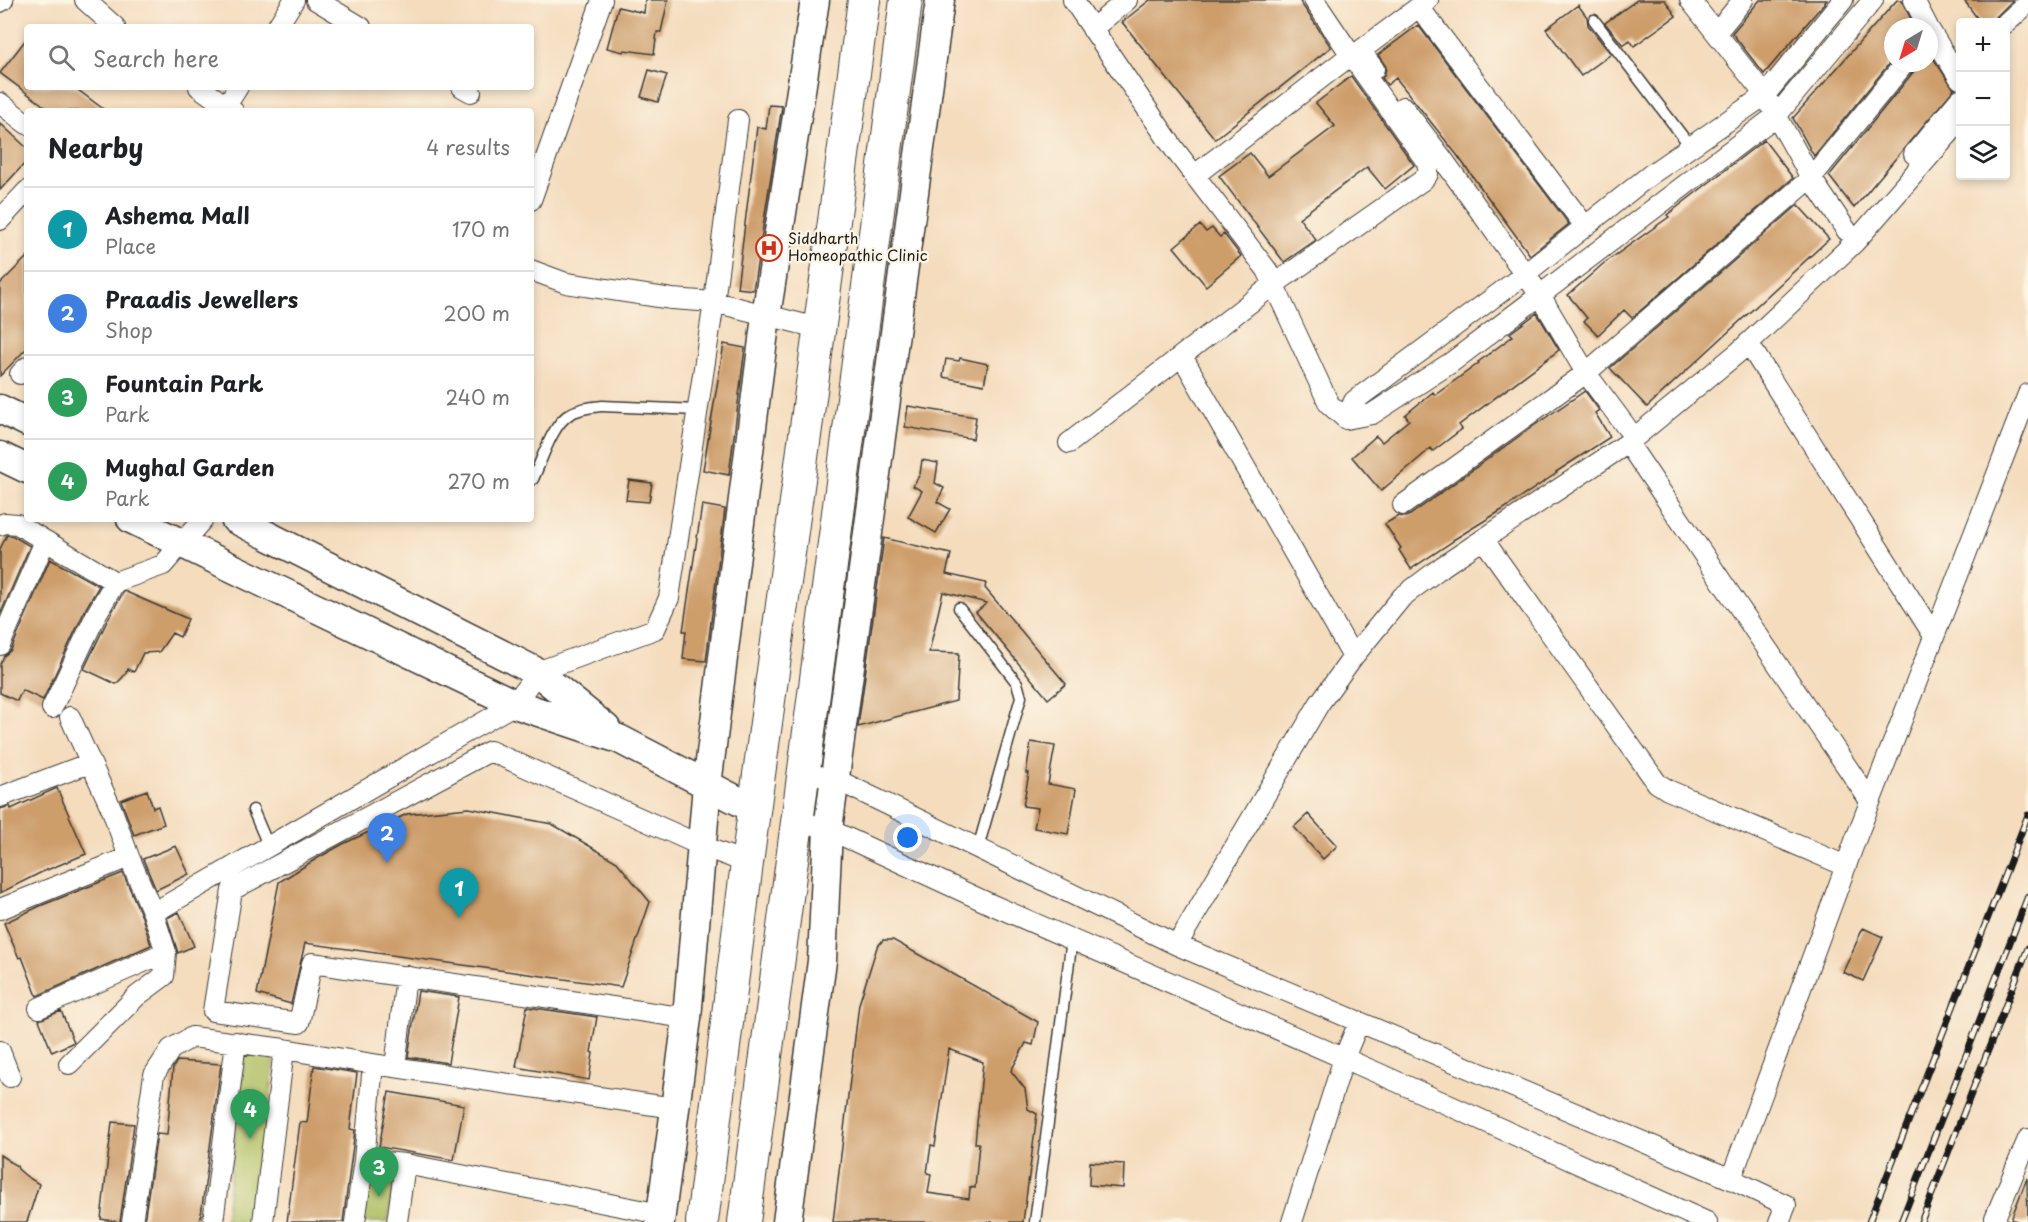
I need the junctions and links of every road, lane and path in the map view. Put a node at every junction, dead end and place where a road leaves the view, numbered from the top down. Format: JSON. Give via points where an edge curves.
{"nodes":[{"id":1,"x":85,"y":0,"type":"edge"},
{"id":2,"x":294,"y":0,"type":"edge"},
{"id":3,"x":316,"y":0,"type":"edge"},
{"id":4,"x":602,"y":0,"type":"edge"},
{"id":5,"x":815,"y":0,"type":"edge"},
{"id":6,"x":864,"y":0,"type":"edge"},
{"id":7,"x":906,"y":0,"type":"edge"},
{"id":8,"x":940,"y":0,"type":"edge"},
{"id":9,"x":1073,"y":0,"type":"edge"},
{"id":10,"x":1127,"y":0,"type":"edge"},
{"id":11,"x":1314,"y":0,"type":"edge"},
{"id":12,"x":1690,"y":0,"type":"edge"},
{"id":13,"x":1743,"y":0,"type":"edge"},
{"id":14,"x":1843,"y":0,"type":"edge"},
{"id":15,"x":1873,"y":0,"type":"edge"},
{"id":16,"x":1914,"y":0,"type":"edge"},
{"id":17,"x":2028,"y":3,"type":"edge"},
{"id":18,"x":1424,"y":4,"type":"edge"},
{"id":19,"x":1923,"y":18,"type":"edge"},
{"id":20,"x":2010,"y":19,"type":"edge"},
{"id":21,"x":1594,"y":20,"type":"dead end"},
{"id":22,"x":113,"y":24,"type":"edge"},
{"id":23,"x":279,"y":24,"type":"edge"},
{"id":24,"x":356,"y":24,"type":"edge"},
{"id":25,"x":1092,"y":29,"type":"junction"},
{"id":26,"x":1716,"y":33,"type":"junction"},
{"id":27,"x":1938,"y":42,"type":"edge"},
{"id":28,"x":1351,"y":55,"type":"junction"},
{"id":29,"x":1956,"y":66,"type":"edge"},
{"id":30,"x":1898,"y":72,"type":"edge"},
{"id":31,"x":203,"y":90,"type":"edge"},
{"id":32,"x":237,"y":90,"type":"edge"},
{"id":33,"x":1765,"y":95,"type":"junction"},
{"id":34,"x":0,"y":103,"type":"edge"},
{"id":35,"x":1956,"y":104,"type":"edge"},
{"id":36,"x":229,"y":108,"type":"edge"},
{"id":37,"x":1777,"y":115,"type":"junction"},
{"id":38,"x":738,"y":120,"type":"dead end"},
{"id":39,"x":24,"y":122,"type":"edge"},
{"id":40,"x":1956,"y":126,"type":"edge"},
{"id":41,"x":1690,"y":146,"type":"junction"},
{"id":42,"x":1195,"y":175,"type":"junction"},
{"id":43,"x":1650,"y":175,"type":"junction"},
{"id":44,"x":1811,"y":178,"type":"junction"},
{"id":45,"x":534,"y":192,"type":"edge"},
{"id":46,"x":24,"y":194,"type":"edge"},
{"id":47,"x":1666,"y":199,"type":"junction"},
{"id":48,"x":0,"y":220,"type":"edge"},
{"id":49,"x":1585,"y":226,"type":"junction"},
{"id":50,"x":1847,"y":231,"type":"junction"},
{"id":51,"x":534,"y":271,"type":"edge"},
{"id":52,"x":1525,"y":274,"type":"junction"},
{"id":53,"x":1273,"y":285,"type":"junction"},
{"id":54,"x":1540,"y":295,"type":"junction"},
{"id":55,"x":714,"y":302,"type":"junction"},
{"id":56,"x":766,"y":316,"type":"junction"},
{"id":57,"x":818,"y":328,"type":"junction"},
{"id":58,"x":1436,"y":341,"type":"junction"},
{"id":59,"x":878,"y":342,"type":"junction"},
{"id":60,"x":1748,"y":343,"type":"junction"},
{"id":61,"x":1182,"y":356,"type":"junction"},
{"id":62,"x":1452,"y":362,"type":"junction"},
{"id":63,"x":1586,"y":373,"type":"junction"},
{"id":64,"x":2028,"y":394,"type":"edge"},
{"id":65,"x":0,"y":409,"type":"edge"},
{"id":66,"x":698,"y":410,"type":"junction"},
{"id":67,"x":1346,"y":418,"type":"junction"},
{"id":68,"x":24,"y":421,"type":"edge"},
{"id":69,"x":1627,"y":436,"type":"junction"},
{"id":70,"x":1069,"y":443,"type":"dead end"},
{"id":71,"x":0,"y":456,"type":"edge"},
{"id":72,"x":24,"y":468,"type":"edge"},
{"id":73,"x":534,"y":477,"type":"edge"},
{"id":74,"x":1403,"y":505,"type":"dead end"},
{"id":75,"x":137,"y":522,"type":"edge"},
{"id":76,"x":200,"y":522,"type":"edge"},
{"id":77,"x":241,"y":522,"type":"edge"},
{"id":78,"x":0,"y":525,"type":"edge"},
{"id":79,"x":1483,"y":539,"type":"junction"},
{"id":80,"x":45,"y":541,"type":"junction"},
{"id":81,"x":181,"y":543,"type":"junction"},
{"id":82,"x":1427,"y":563,"type":"dead end"},
{"id":83,"x":115,"y":582,"type":"junction"},
{"id":84,"x":959,"y":608,"type":"dead end"},
{"id":85,"x":1934,"y":636,"type":"junction"},
{"id":86,"x":0,"y":645,"type":"edge"},
{"id":87,"x":1353,"y":657,"type":"junction"},
{"id":88,"x":537,"y":672,"type":"junction"},
{"id":89,"x":515,"y":704,"type":"junction"},
{"id":90,"x":52,"y":708,"type":"dead end"},
{"id":91,"x":70,"y":717,"type":"dead end"},
{"id":92,"x":620,"y":739,"type":"junction"},
{"id":93,"x":90,"y":763,"type":"junction"},
{"id":94,"x":802,"y":773,"type":"junction"},
{"id":95,"x":835,"y":778,"type":"junction"},
{"id":96,"x":706,"y":785,"type":"junction"},
{"id":97,"x":0,"y":797,"type":"edge"},
{"id":98,"x":1870,"y":801,"type":"junction"},
{"id":99,"x":754,"y":809,"type":"junction"},
{"id":100,"x":253,"y":810,"type":"dead end"},
{"id":101,"x":797,"y":820,"type":"junction"},
{"id":102,"x":828,"y":830,"type":"junction"},
{"id":103,"x":268,"y":845,"type":"junction"},
{"id":104,"x":702,"y":846,"type":"junction"},
{"id":105,"x":978,"y":848,"type":"junction"},
{"id":106,"x":129,"y":857,"type":"junction"},
{"id":107,"x":747,"y":863,"type":"junction"},
{"id":108,"x":1846,"y":866,"type":"junction"},
{"id":109,"x":0,"y":909,"type":"edge"},
{"id":110,"x":153,"y":913,"type":"junction"},
{"id":111,"x":1072,"y":939,"type":"junction"},
{"id":112,"x":1177,"y":945,"type":"junction"},
{"id":113,"x":166,"y":952,"type":"junction"},
{"id":114,"x":406,"y":976,"type":"junction"},
{"id":115,"x":39,"y":1008,"type":"dead end"},
{"id":116,"x":687,"y":1018,"type":"junction"},
{"id":117,"x":1359,"y":1022,"type":"junction"},
{"id":118,"x":236,"y":1042,"type":"junction"},
{"id":119,"x":284,"y":1049,"type":"junction"},
{"id":120,"x":0,"y":1051,"type":"edge"},
{"id":121,"x":1344,"y":1058,"type":"junction"},
{"id":122,"x":69,"y":1064,"type":"dead end"},
{"id":123,"x":373,"y":1064,"type":"junction"},
{"id":124,"x":395,"y":1067,"type":"junction"},
{"id":125,"x":10,"y":1077,"type":"dead end"},
{"id":126,"x":674,"y":1108,"type":"junction"},
{"id":127,"x":2027,"y":1146,"type":"edge"},
{"id":128,"x":364,"y":1160,"type":"junction"},
{"id":129,"x":405,"y":1164,"type":"junction"},
{"id":130,"x":1731,"y":1179,"type":"junction"},
{"id":131,"x":660,"y":1218,"type":"edge"},
{"id":132,"x":132,"y":1222,"type":"edge"},
{"id":133,"x":213,"y":1222,"type":"edge"},
{"id":134,"x":263,"y":1222,"type":"edge"},
{"id":135,"x":355,"y":1222,"type":"edge"},
{"id":136,"x":397,"y":1222,"type":"edge"},
{"id":137,"x":702,"y":1222,"type":"edge"},
{"id":138,"x":744,"y":1222,"type":"edge"},
{"id":139,"x":787,"y":1222,"type":"edge"},
{"id":140,"x":1035,"y":1222,"type":"edge"},
{"id":141,"x":1292,"y":1222,"type":"edge"},
{"id":142,"x":1707,"y":1222,"type":"edge"},
{"id":143,"x":1779,"y":1222,"type":"edge"},
{"id":144,"x":1997,"y":1222,"type":"edge"}],
"edges":[{"from":1,"to":22,"type":"street"},
{"from":2,"to":23,"type":"street"},
{"from":3,"to":24,"type":"street"},
{"from":4,"to":45,"type":"street"},
{"from":5,"to":56,"type":"street"},
{"from":6,"to":57,"type":"main road"},
{"from":7,"to":59,"type":"main road"},
{"from":8,"to":59,"type":"street"},
{"from":9,"to":25,"type":"street"},
{"from":10,"to":25,"type":"street"},
{"from":11,"to":28,"type":"street"},
{"from":12,"to":26,"type":"street"},
{"from":13,"to":26,"type":"street"},
{"from":14,"to":33,"type":"street"},
{"from":15,"to":37,"type":"street"},
{"from":16,"to":19,"type":"street"},
{"from":17,"to":20,"type":"street"},
{"from":18,"to":49,"type":"street"},
{"from":18,"to":52,"type":"street","via":[[1360,51]]},
{"from":21,"to":41,"type":"lane"},
{"from":25,"to":42,"type":"street"},
{"from":26,"to":33,"type":"street"},
{"from":27,"to":29,"type":"street"},
{"from":28,"to":42,"type":"street"},
{"from":28,"to":53,"type":"street","via":[[1428,164],[1428,174]]},
{"from":30,"to":44,"type":"street"},
{"from":31,"to":36,"type":"street"},
{"from":32,"to":36,"type":"street"},
{"from":33,"to":37,"type":"street"},
{"from":33,"to":41,"type":"street"},
{"from":34,"to":39,"type":"street"},
{"from":35,"to":50,"type":"street"},
{"from":37,"to":44,"type":"street"},
{"from":37,"to":47,"type":"street"},
{"from":38,"to":55,"type":"street"},
{"from":40,"to":60,"type":"street","via":[[1855,242]]},
{"from":41,"to":43,"type":"street"},
{"from":42,"to":53,"type":"street","via":[[1267,270]]},
{"from":43,"to":47,"type":"street"},
{"from":43,"to":49,"type":"street"},
{"from":44,"to":50,"type":"street"},
{"from":44,"to":63,"type":"street"},
{"from":46,"to":48,"type":"street"},
{"from":47,"to":54,"type":"street"},
{"from":49,"to":52,"type":"street"},
{"from":50,"to":69,"type":"street","via":[[1742,333]]},
{"from":51,"to":55,"type":"street","via":[[566,283]]},
{"from":52,"to":54,"type":"street"},
{"from":52,"to":58,"type":"street"},
{"from":53,"to":61,"type":"street"},
{"from":53,"to":67,"type":"street","via":[[1329,404]]},
{"from":54,"to":62,"type":"street"},
{"from":54,"to":63,"type":"street"},
{"from":55,"to":56,"type":"street"},
{"from":55,"to":66,"type":"street"},
{"from":56,"to":57,"type":"street"},
{"from":56,"to":96,"type":"street"},
{"from":57,"to":99,"type":"main road"},
{"from":58,"to":62,"type":"street"},
{"from":58,"to":67,"type":"street","via":[[1354,401]]},
{"from":59,"to":94,"type":"main road"},
{"from":59,"to":95,"type":"street"},
{"from":60,"to":69,"type":"street"},
{"from":60,"to":85,"type":"street"},
{"from":61,"to":70,"type":"street"},
{"from":61,"to":87,"type":"street"},
{"from":62,"to":67,"type":"street","via":[[1372,414]]},
{"from":63,"to":69,"type":"street"},
{"from":63,"to":74,"type":"street"},
{"from":64,"to":85,"type":"street"},
{"from":65,"to":68,"type":"street"},
{"from":66,"to":73,"type":"lane","via":[[602,406],[571,413],[561,420]]},
{"from":66,"to":88,"type":"street","via":[[669,598],[655,629]]},
{"from":69,"to":79,"type":"street"},
{"from":69,"to":82,"type":"street"},
{"from":69,"to":98,"type":"street"},
{"from":71,"to":72,"type":"street"},
{"from":75,"to":81,"type":"street"},
{"from":76,"to":81,"type":"street"},
{"from":77,"to":88,"type":"street"},
{"from":78,"to":80,"type":"street","via":[[17,524]]},
{"from":79,"to":87,"type":"street","via":[[1402,597]]},
{"from":79,"to":108,"type":"street","via":[[1657,783]]},
{"from":80,"to":83,"type":"street"},
{"from":80,"to":86,"type":"street"},
{"from":81,"to":83,"type":"street","via":[[163,564]]},
{"from":81,"to":89,"type":"street"},
{"from":83,"to":90,"type":"street"},
{"from":84,"to":105,"type":"lane","via":[[1017,683],[1021,697]]},
{"from":85,"to":98,"type":"street"},
{"from":87,"to":112,"type":"street","via":[[1319,704]]},
{"from":88,"to":89,"type":"street"},
{"from":88,"to":92,"type":"street"},
{"from":89,"to":92,"type":"street"},
{"from":89,"to":103,"type":"street"},
{"from":91,"to":93,"type":"street"},
{"from":92,"to":96,"type":"street"},
{"from":93,"to":97,"type":"street"},
{"from":93,"to":106,"type":"street"},
{"from":94,"to":95,"type":"street"},
{"from":94,"to":101,"type":"main road"},
{"from":95,"to":102,"type":"street"},
{"from":95,"to":105,"type":"street"},
{"from":96,"to":99,"type":"street"},
{"from":96,"to":104,"type":"street"},
{"from":98,"to":108,"type":"street"},
{"from":99,"to":107,"type":"main road"},
{"from":100,"to":103,"type":"lane"},
{"from":101,"to":102,"type":"street"},
{"from":101,"to":138,"type":"main road"},
{"from":102,"to":111,"type":"street"},
{"from":102,"to":139,"type":"street","via":[[822,961]]},
{"from":103,"to":110,"type":"street"},
{"from":104,"to":107,"type":"street"},
{"from":104,"to":114,"type":"street","via":[[490,751],[232,890],[213,1011],[299,1023],[312,963]]},
{"from":104,"to":116,"type":"street"},
{"from":105,"to":112,"type":"street"},
{"from":106,"to":109,"type":"street"},
{"from":106,"to":110,"type":"street"},
{"from":107,"to":137,"type":"main road"},
{"from":108,"to":130,"type":"street"},
{"from":110,"to":113,"type":"street"},
{"from":111,"to":121,"type":"street"},
{"from":111,"to":140,"type":"lane"},
{"from":112,"to":117,"type":"street"},
{"from":113,"to":115,"type":"street"},
{"from":113,"to":122,"type":"street","via":[[164,976],[137,996]]},
{"from":114,"to":116,"type":"street"},
{"from":114,"to":124,"type":"street"},
{"from":116,"to":126,"type":"street"},
{"from":117,"to":121,"type":"street"},
{"from":117,"to":130,"type":"street"},
{"from":118,"to":119,"type":"street"},
{"from":118,"to":132,"type":"street","via":[[192,1037],[171,1049],[154,1075]]},
{"from":118,"to":133,"type":"street"},
{"from":119,"to":123,"type":"street"},
{"from":119,"to":134,"type":"street"},
{"from":120,"to":125,"type":"street"},
{"from":121,"to":141,"type":"street"},
{"from":121,"to":142,"type":"street"},
{"from":123,"to":124,"type":"street"},
{"from":123,"to":128,"type":"street"},
{"from":124,"to":126,"type":"street"},
{"from":126,"to":131,"type":"street"},
{"from":127,"to":144,"type":"street","via":[[1995,1218]]},
{"from":128,"to":129,"type":"street"},
{"from":128,"to":135,"type":"street"},
{"from":129,"to":131,"type":"street"},
{"from":129,"to":136,"type":"street"},
{"from":130,"to":143,"type":"street","via":[[1786,1205]]}]}
